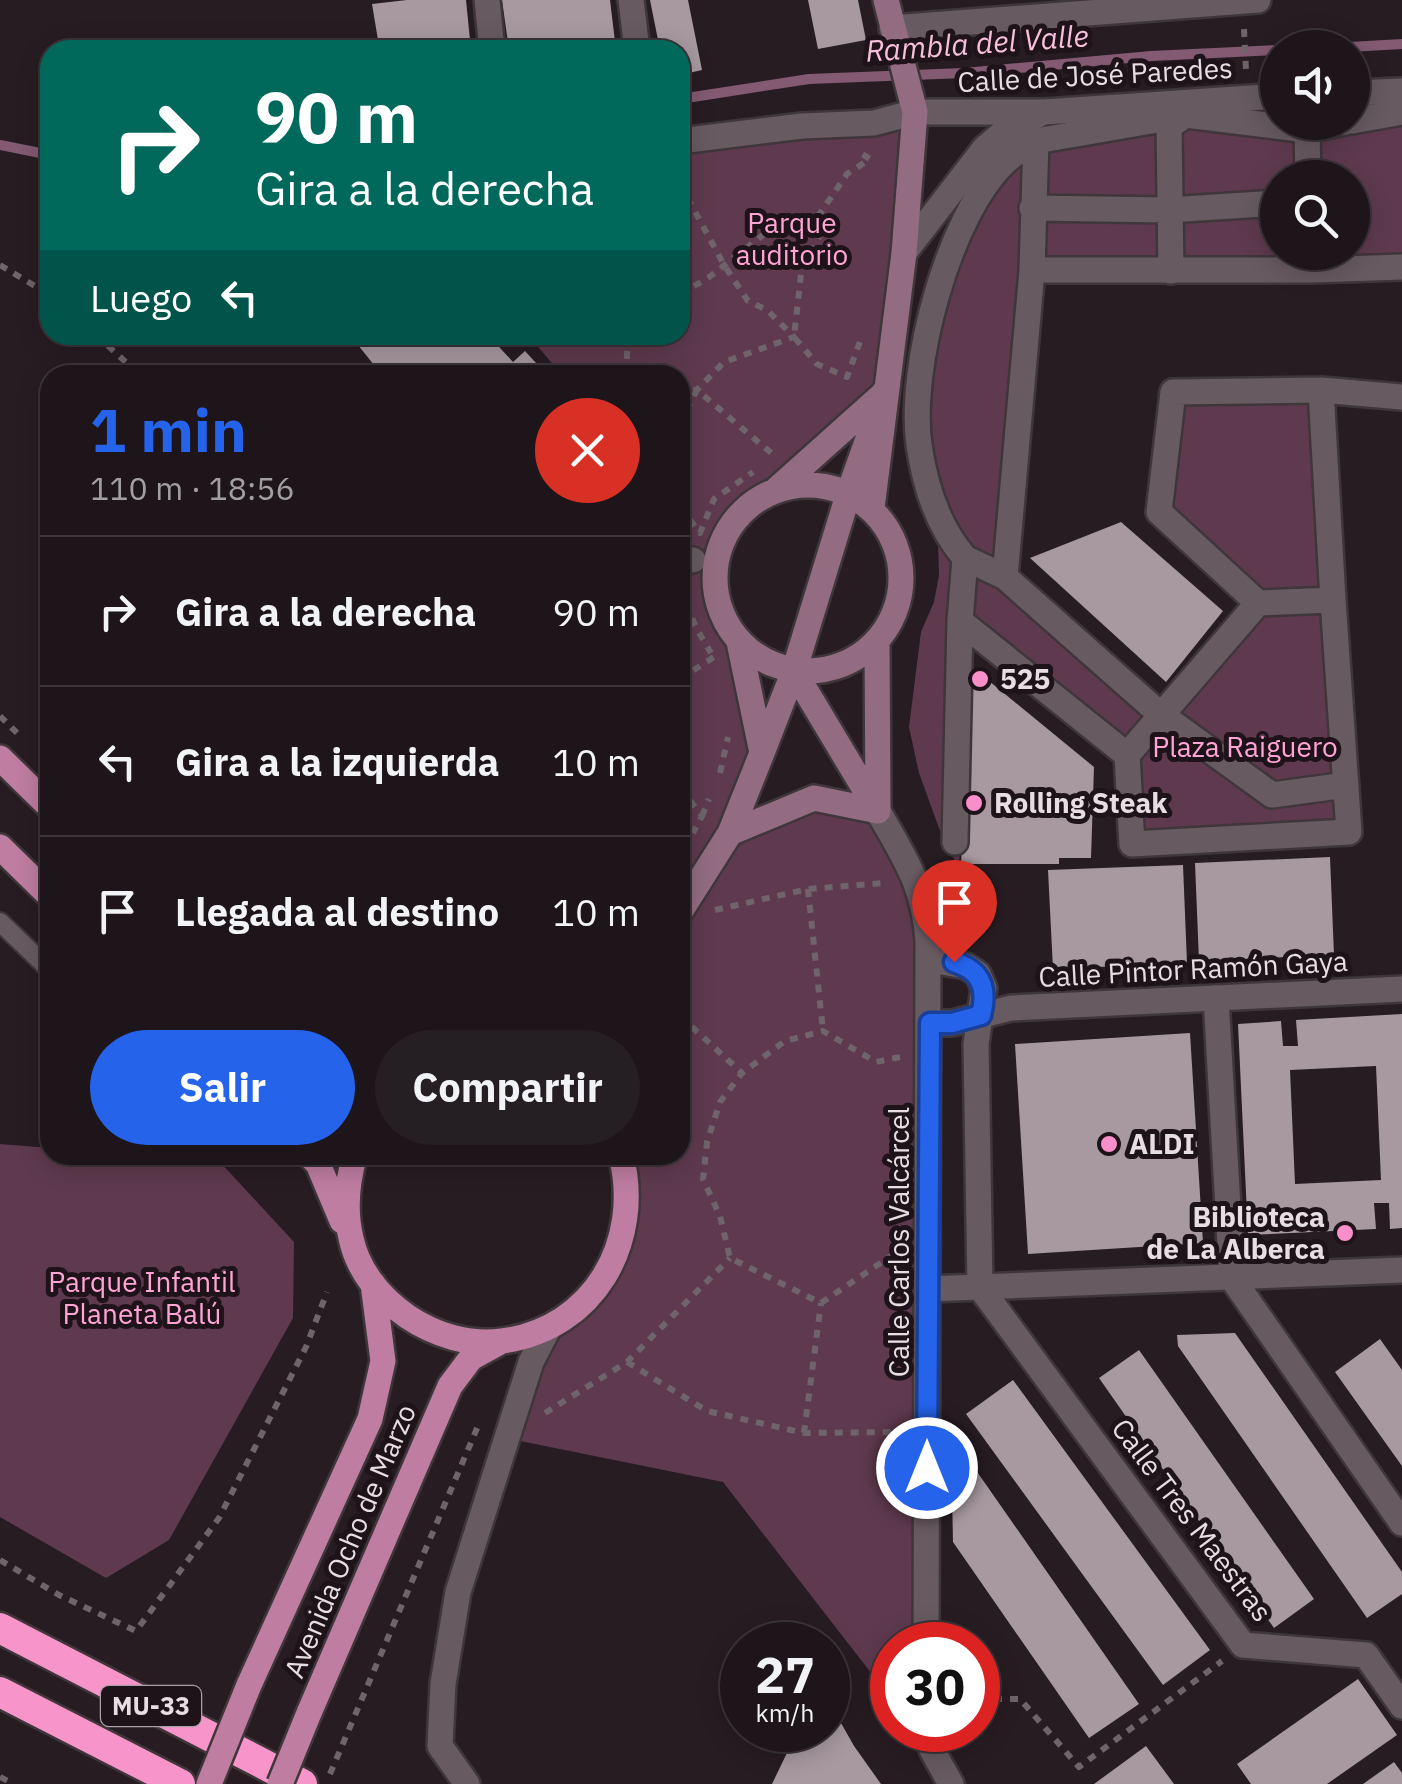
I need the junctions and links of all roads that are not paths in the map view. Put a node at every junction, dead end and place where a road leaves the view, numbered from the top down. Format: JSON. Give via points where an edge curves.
{"nodes":[{"id":1,"x":486,"y":0,"type":"edge"},
{"id":2,"x":630,"y":0,"type":"edge"},
{"id":3,"x":886,"y":0,"type":"edge"},
{"id":4,"x":1258,"y":0,"type":"edge"},
{"id":5,"x":892,"y":28,"type":"junction"},
{"id":6,"x":491,"y":40,"type":"edge"},
{"id":7,"x":636,"y":40,"type":"edge"},
{"id":8,"x":1402,"y":91,"type":"edge"},
{"id":9,"x":1370,"y":92,"type":"edge"},
{"id":10,"x":1260,"y":97,"type":"edge"},
{"id":11,"x":915,"y":112,"type":"junction"},
{"id":12,"x":1045,"y":112,"type":"junction"},
{"id":13,"x":1402,"y":112,"type":"edge"},
{"id":14,"x":1186,"y":115,"type":"junction"},
{"id":15,"x":1370,"y":118,"type":"edge"},
{"id":16,"x":1260,"y":124,"type":"edge"},
{"id":17,"x":690,"y":140,"type":"edge"},
{"id":18,"x":1036,"y":141,"type":"junction"},
{"id":19,"x":1260,"y":204,"type":"edge"},
{"id":20,"x":1032,"y":208,"type":"junction"},
{"id":21,"x":1168,"y":210,"type":"junction"},
{"id":22,"x":904,"y":253,"type":"junction"},
{"id":23,"x":1370,"y":264,"type":"edge"},
{"id":24,"x":1260,"y":265,"type":"edge"},
{"id":25,"x":1402,"y":266,"type":"edge"},
{"id":26,"x":1032,"y":270,"type":"junction"},
{"id":27,"x":1171,"y":271,"type":"junction"},
{"id":28,"x":1321,"y":390,"type":"junction"},
{"id":29,"x":886,"y":392,"type":"junction"},
{"id":30,"x":1402,"y":397,"type":"edge"},
{"id":31,"x":778,"y":488,"type":"junction"},
{"id":32,"x":849,"y":492,"type":"junction"},
{"id":33,"x":872,"y":508,"type":"junction"},
{"id":34,"x":965,"y":558,"type":"junction"},
{"id":35,"x":1005,"y":576,"type":"junction"},
{"id":36,"x":1333,"y":600,"type":"junction"},
{"id":37,"x":1258,"y":603,"type":"junction"},
{"id":38,"x":960,"y":621,"type":"junction"},
{"id":39,"x":739,"y":642,"type":"junction"},
{"id":40,"x":877,"y":642,"type":"junction"},
{"id":41,"x":794,"y":671,"type":"junction"},
{"id":42,"x":1160,"y":714,"type":"junction"},
{"id":43,"x":762,"y":753,"type":"junction"},
{"id":44,"x":1127,"y":755,"type":"junction"},
{"id":45,"x":0,"y":758,"type":"edge"},
{"id":46,"x":1346,"y":785,"type":"junction"},
{"id":47,"x":40,"y":797,"type":"edge"},
{"id":48,"x":878,"y":811,"type":"junction"},
{"id":49,"x":730,"y":833,"type":"junction"},
{"id":50,"x":955,"y":842,"type":"dead end"},
{"id":51,"x":0,"y":846,"type":"edge"},
{"id":52,"x":40,"y":886,"type":"edge"},
{"id":53,"x":690,"y":911,"type":"edge"},
{"id":54,"x":0,"y":922,"type":"edge"},
{"id":55,"x":40,"y":960,"type":"edge"},
{"id":56,"x":928,"y":960,"type":"junction"},
{"id":57,"x":1402,"y":988,"type":"edge"},
{"id":58,"x":1216,"y":998,"type":"junction"},
{"id":59,"x":981,"y":1015,"type":"junction"},
{"id":60,"x":930,"y":1023,"type":"junction"},
{"id":61,"x":318,"y":1165,"type":"edge"},
{"id":62,"x":352,"y":1165,"type":"edge"},
{"id":63,"x":622,"y":1165,"type":"edge"},
{"id":64,"x":351,"y":1240,"type":"junction"},
{"id":65,"x":1402,"y":1270,"type":"edge"},
{"id":66,"x":1232,"y":1278,"type":"junction"},
{"id":67,"x":372,"y":1284,"type":"junction"},
{"id":68,"x":980,"y":1286,"type":"junction"},
{"id":69,"x":928,"y":1289,"type":"junction"},
{"id":70,"x":548,"y":1329,"type":"junction"},
{"id":71,"x":500,"y":1342,"type":"junction"},
{"id":72,"x":1402,"y":1523,"type":"edge"},
{"id":73,"x":926,"y":1622,"type":"edge"},
{"id":74,"x":0,"y":1628,"type":"edge"},
{"id":75,"x":0,"y":1692,"type":"edge"},
{"id":76,"x":1402,"y":1706,"type":"edge"},
{"id":77,"x":933,"y":1752,"type":"edge"},
{"id":78,"x":180,"y":1784,"type":"edge"},
{"id":79,"x":209,"y":1784,"type":"edge"},
{"id":80,"x":280,"y":1784,"type":"edge"},
{"id":81,"x":302,"y":1784,"type":"edge"},
{"id":82,"x":467,"y":1784,"type":"edge"},
{"id":83,"x":950,"y":1784,"type":"edge"}],
"edges":[{"from":1,"to":6,"type":"street"},
{"from":2,"to":7,"type":"street"},
{"from":3,"to":5,"type":"main road"},
{"from":4,"to":5,"type":"street"},
{"from":5,"to":11,"type":"main road"},
{"from":8,"to":9,"type":"street"},
{"from":10,"to":12,"type":"street","name":"Calle de José Paredes"},
{"from":11,"to":12,"type":"street","name":"Calle de José Paredes"},
{"from":11,"to":17,"type":"street","name":"Calle de José Paredes","via":[[874,123]]},
{"from":11,"to":22,"type":"main road"},
{"from":12,"to":22,"type":"street","via":[[984,148]]},
{"from":13,"to":15,"type":"street"},
{"from":14,"to":16,"type":"street"},
{"from":14,"to":18,"type":"street"},
{"from":14,"to":21,"type":"street","via":[[1169,126]]},
{"from":18,"to":20,"type":"street"},
{"from":18,"to":34,"type":"street","via":[[1005,162],[973,202],[946,266],[924,347],[919,443],[948,539]]},
{"from":19,"to":21,"type":"street"},
{"from":20,"to":21,"type":"street"},
{"from":20,"to":26,"type":"street"},
{"from":21,"to":27,"type":"street"},
{"from":22,"to":29,"type":"main road"},
{"from":23,"to":25,"type":"street"},
{"from":24,"to":27,"type":"street"},
{"from":26,"to":27,"type":"street"},
{"from":26,"to":35,"type":"street"},
{"from":28,"to":30,"type":"street"},
{"from":28,"to":36,"type":"street"},
{"from":28,"to":37,"type":"street","via":[[1173,392],[1158,512]]},
{"from":29,"to":31,"type":"main road"},
{"from":29,"to":32,"type":"main road"},
{"from":29,"to":33,"type":"main road"},
{"from":31,"to":32,"type":"main road","via":[[810,484]]},
{"from":31,"to":39,"type":"main road","via":[[750,504],[718,550],[714,582]]},
{"from":32,"to":33,"type":"main road"},
{"from":32,"to":41,"type":"main road"},
{"from":33,"to":40,"type":"main road","via":[[892,534],[902,566],[895,614]]},
{"from":34,"to":35,"type":"street"},
{"from":34,"to":38,"type":"street"},
{"from":35,"to":42,"type":"street"},
{"from":36,"to":37,"type":"street"},
{"from":36,"to":46,"type":"street"},
{"from":37,"to":42,"type":"street"},
{"from":38,"to":44,"type":"street"},
{"from":38,"to":50,"type":"street"},
{"from":39,"to":41,"type":"main road","via":[[765,662]]},
{"from":39,"to":43,"type":"main road"},
{"from":40,"to":41,"type":"main road","via":[[851,662]]},
{"from":40,"to":48,"type":"main road"},
{"from":41,"to":43,"type":"main road"},
{"from":41,"to":48,"type":"main road"},
{"from":42,"to":44,"type":"street"},
{"from":42,"to":46,"type":"street","via":[[1272,794]]},
{"from":43,"to":49,"type":"main road"},
{"from":44,"to":46,"type":"street","via":[[1132,844],[1349,832]]},
{"from":45,"to":47,"type":"main road"},
{"from":48,"to":49,"type":"main road","via":[[814,798]]},
{"from":48,"to":56,"type":"street","name":"Calle Carlos Valcárcel","via":[[918,881]]},
{"from":49,"to":53,"type":"main road"},
{"from":51,"to":52,"type":"main road"},
{"from":54,"to":55,"type":"lane"},
{"from":56,"to":59,"type":"street","via":[[954,962],[978,974]]},
{"from":56,"to":60,"type":"street","name":"Calle Carlos Valcárcel"},
{"from":57,"to":58,"type":"street","name":"Calle Pintor Ramón Gaya"},
{"from":58,"to":59,"type":"street","name":"Calle Pintor Ramón Gaya"},
{"from":58,"to":66,"type":"street"},
{"from":59,"to":60,"type":"street","name":"Calle Pintor Ramón Gaya"},
{"from":59,"to":68,"type":"street"},
{"from":60,"to":69,"type":"street","name":"Calle Carlos Valcárcel"},
{"from":61,"to":64,"type":"main road"},
{"from":62,"to":64,"type":"main road","via":[[346,1185]]},
{"from":63,"to":70,"type":"main road","via":[[628,1206],[618,1254],[592,1296]]},
{"from":64,"to":67,"type":"main road"},
{"from":65,"to":66,"type":"street"},
{"from":66,"to":68,"type":"street"},
{"from":66,"to":72,"type":"street"},
{"from":67,"to":71,"type":"main road","via":[[422,1325],[452,1338]]},
{"from":67,"to":79,"type":"main road","name":"Avenida Ocho de Marzo","bridge":true,"via":[[383,1361],[370,1418]]},
{"from":68,"to":69,"type":"street"},
{"from":68,"to":76,"type":"street","name":"Calle Tres Maestras","via":[[1244,1645],[1366,1656]]},
{"from":69,"to":73,"type":"street","name":"Calle Carlos Valcárcel"},
{"from":70,"to":71,"type":"main road"},
{"from":70,"to":82,"type":"street","via":[[458,1592],[440,1746]]},
{"from":71,"to":80,"type":"main road","name":"Avenida Ocho de Marzo","bridge":true,"via":[[471,1358],[450,1386]]},
{"from":74,"to":81,"type":"highway","number":"MU-33"},
{"from":75,"to":78,"type":"highway","number":"MU-33"},
{"from":77,"to":83,"type":"street"}]}
